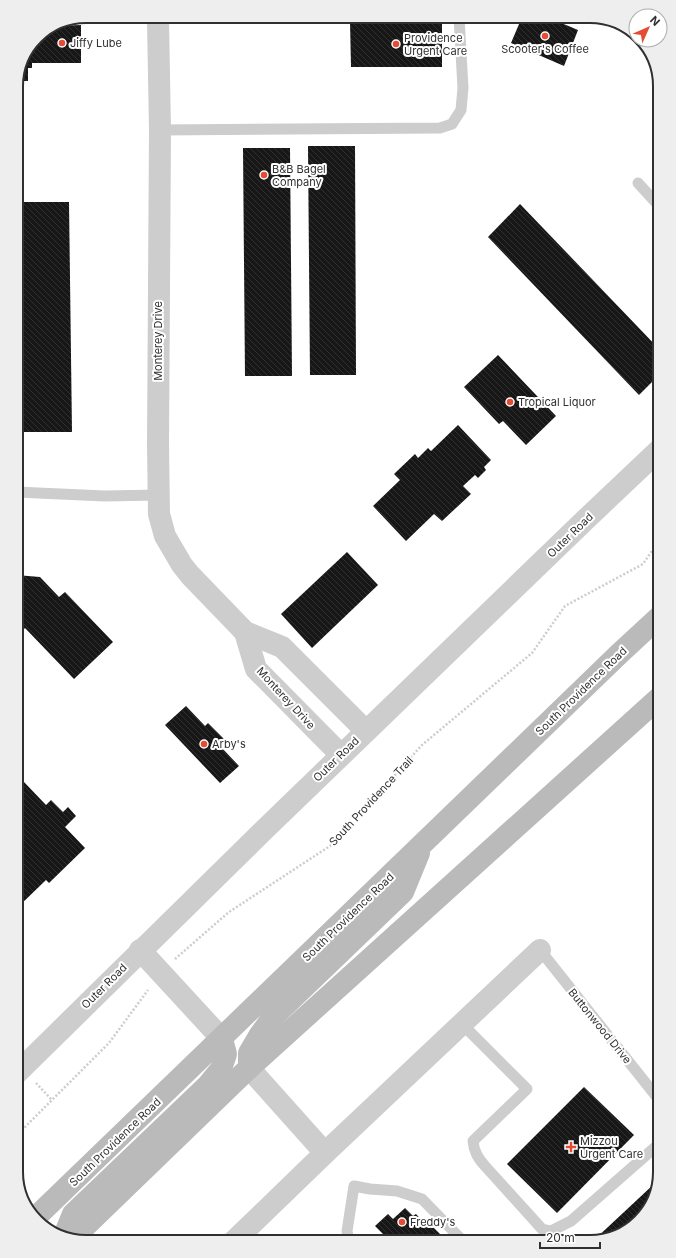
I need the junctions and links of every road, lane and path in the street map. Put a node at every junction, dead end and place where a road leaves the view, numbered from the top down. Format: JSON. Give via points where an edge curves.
{"nodes":[{"id":1,"x":158,"y":23,"type":"edge"},
{"id":2,"x":459,"y":23,"type":"edge"},
{"id":3,"x":160,"y":130,"type":"junction"},
{"id":4,"x":638,"y":183,"type":"dead end"},
{"id":5,"x":653,"y":199,"type":"edge"},
{"id":6,"x":653,"y":456,"type":"edge"},
{"id":7,"x":23,"y":492,"type":"edge"},
{"id":8,"x":159,"y":495,"type":"junction"},
{"id":9,"x":653,"y":550,"type":"edge"},
{"id":10,"x":653,"y":622,"type":"edge"},
{"id":11,"x":245,"y":632,"type":"junction"},
{"id":12,"x":653,"y":703,"type":"edge"},
{"id":13,"x":366,"y":731,"type":"junction"},
{"id":14,"x":341,"y":755,"type":"junction"},
{"id":15,"x":423,"y":844,"type":"junction"},
{"id":16,"x":140,"y":950,"type":"junction"},
{"id":17,"x":540,"y":950,"type":"joint"},
{"id":18,"x":162,"y":973,"type":"junction"},
{"id":19,"x":462,"y":1024,"type":"junction"},
{"id":20,"x":222,"y":1039,"type":"junction"},
{"id":21,"x":23,"y":1067,"type":"edge"},
{"id":22,"x":249,"y":1068,"type":"junction"},
{"id":23,"x":653,"y":1092,"type":"edge"},
{"id":24,"x":23,"y":1129,"type":"edge"},
{"id":25,"x":653,"y":1149,"type":"edge"},
{"id":26,"x":325,"y":1153,"type":"junction"},
{"id":27,"x":39,"y":1214,"type":"edge"},
{"id":28,"x":66,"y":1232,"type":"edge"},
{"id":29,"x":77,"y":1234,"type":"edge"},
{"id":30,"x":240,"y":1235,"type":"edge"},
{"id":31,"x":348,"y":1235,"type":"edge"},
{"id":32,"x":457,"y":1235,"type":"edge"}],
"edges":[{"from":1,"to":3,"type":"street","name":"Monterey Drive"},
{"from":2,"to":3,"type":"lane","via":[[464,88],[461,110],[452,124],[440,128]]},
{"from":3,"to":8,"type":"street","name":"Monterey Drive"},
{"from":4,"to":5,"type":"lane"},
{"from":6,"to":13,"type":"street","name":"Outer Road"},
{"from":7,"to":8,"type":"lane","via":[[105,496]]},
{"from":8,"to":11,"type":"street","name":"Monterey Drive","via":[[159,514],[165,536],[182,565]]},
{"from":9,"to":18,"type":"path","name":"South Providence Trail","via":[[643,564],[565,606],[532,653],[422,745],[333,844],[229,912],[182,952]]},
{"from":10,"to":15,"type":"main road","name":"South Providence Road"},
{"from":11,"to":13,"type":"street","name":"Monterey Drive","via":[[282,647]]},
{"from":11,"to":14,"type":"street","name":"Monterey Drive","via":[[256,669]]},
{"from":12,"to":22,"type":"main road"},
{"from":13,"to":14,"type":"street","name":"Outer Road"},
{"from":14,"to":16,"type":"street","name":"Outer Road"},
{"from":15,"to":20,"type":"main road","name":"South Providence Road"},
{"from":15,"to":22,"type":"main road","via":[[403,892],[272,1018],[249,1053]]},
{"from":16,"to":18,"type":"street"},
{"from":16,"to":21,"type":"street","name":"Outer Road"},
{"from":17,"to":19,"type":"street"},
{"from":17,"to":23,"type":"lane","name":"Buttonwood Drive"},
{"from":18,"to":20,"type":"street"},
{"from":18,"to":24,"type":"path","name":"South Providence Trail","via":[[109,1043]]},
{"from":19,"to":25,"type":"lane","via":[[527,1089],[473,1141],[484,1166],[542,1229],[551,1232],[571,1221]]},
{"from":19,"to":26,"type":"street"},
{"from":20,"to":27,"type":"main road","name":"South Providence Road"},
{"from":20,"to":28,"type":"main road","via":[[226,1054],[221,1068],[208,1085],[73,1214]]},
{"from":22,"to":26,"type":"street"},
{"from":22,"to":29,"type":"main road"},
{"from":26,"to":30,"type":"street"},
{"from":31,"to":32,"type":"lane","via":[[354,1186],[397,1190],[422,1199]]}]}
